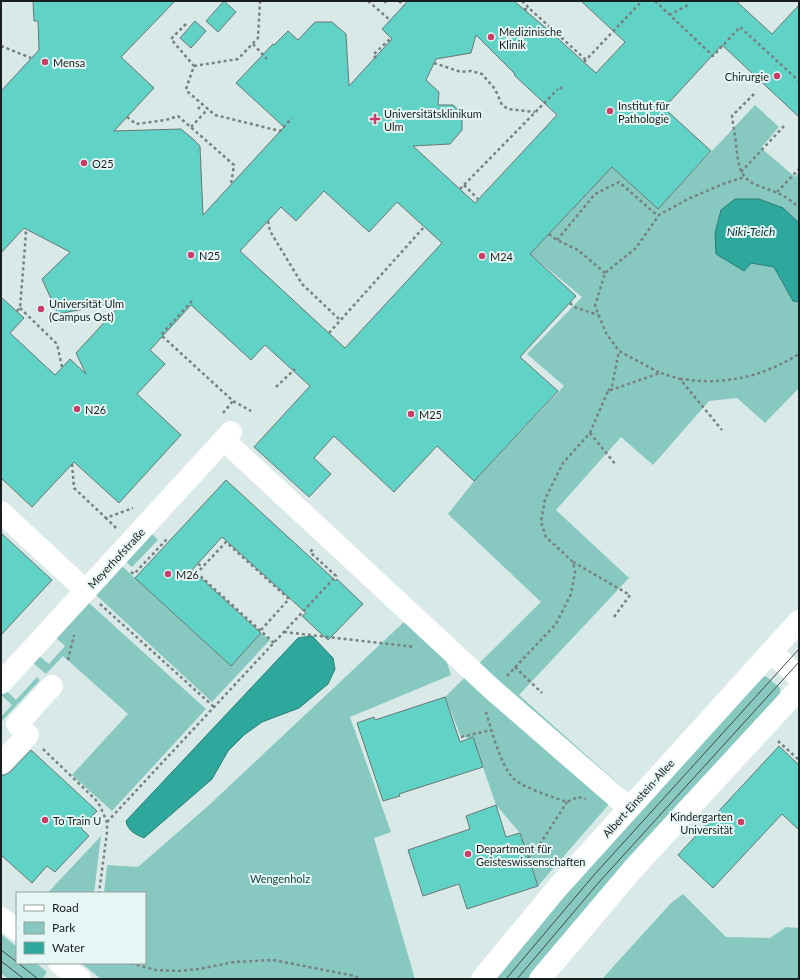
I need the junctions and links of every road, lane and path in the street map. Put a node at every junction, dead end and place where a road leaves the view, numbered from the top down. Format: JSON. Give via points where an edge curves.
{"nodes":[{"id":1,"x":260,"y":1,"type":"edge"},
{"id":2,"x":368,"y":1,"type":"edge"},
{"id":3,"x":388,"y":1,"type":"edge"},
{"id":4,"x":399,"y":1,"type":"edge"},
{"id":5,"x":522,"y":1,"type":"edge"},
{"id":6,"x":642,"y":1,"type":"edge"},
{"id":7,"x":655,"y":1,"type":"edge"},
{"id":8,"x":384,"y":2,"type":"dead end"},
{"id":9,"x":688,"y":5,"type":"dead end"},
{"id":10,"x":404,"y":6,"type":"dead end"},
{"id":11,"x":524,"y":9,"type":"dead end"},
{"id":12,"x":531,"y":10,"type":"junction"},
{"id":13,"x":668,"y":14,"type":"junction"},
{"id":14,"x":390,"y":20,"type":"dead end"},
{"id":15,"x":186,"y":24,"type":"dead end"},
{"id":16,"x":391,"y":38,"type":"dead end"},
{"id":17,"x":253,"y":44,"type":"junction"},
{"id":18,"x":1,"y":46,"type":"edge"},
{"id":19,"x":31,"y":58,"type":"dead end"},
{"id":20,"x":376,"y":58,"type":"dead end"},
{"id":21,"x":267,"y":59,"type":"dead end"},
{"id":22,"x":434,"y":63,"type":"dead end"},
{"id":23,"x":194,"y":66,"type":"junction"},
{"id":24,"x":799,"y":82,"type":"edge"},
{"id":25,"x":564,"y":91,"type":"dead end"},
{"id":26,"x":754,"y":94,"type":"dead end"},
{"id":27,"x":202,"y":104,"type":"junction"},
{"id":28,"x":198,"y":109,"type":"dead end"},
{"id":29,"x":208,"y":109,"type":"junction"},
{"id":30,"x":535,"y":112,"type":"junction"},
{"id":31,"x":127,"y":117,"type":"dead end"},
{"id":32,"x":292,"y":118,"type":"dead end"},
{"id":33,"x":786,"y":124,"type":"dead end"},
{"id":34,"x":191,"y":126,"type":"junction"},
{"id":35,"x":799,"y":169,"type":"edge"},
{"id":36,"x":741,"y":172,"type":"junction"},
{"id":37,"x":744,"y":177,"type":"junction"},
{"id":38,"x":231,"y":184,"type":"dead end"},
{"id":39,"x":464,"y":185,"type":"junction"},
{"id":40,"x":460,"y":189,"type":"dead end"},
{"id":41,"x":777,"y":192,"type":"junction"},
{"id":42,"x":478,"y":199,"type":"dead end"},
{"id":43,"x":799,"y":208,"type":"edge"},
{"id":44,"x":658,"y":216,"type":"junction"},
{"id":45,"x":268,"y":221,"type":"dead end"},
{"id":46,"x":424,"y":226,"type":"dead end"},
{"id":47,"x":22,"y":230,"type":"dead end"},
{"id":48,"x":549,"y":234,"type":"dead end"},
{"id":49,"x":557,"y":240,"type":"junction"},
{"id":50,"x":605,"y":273,"type":"junction"},
{"id":51,"x":192,"y":301,"type":"dead end"},
{"id":52,"x":570,"y":303,"type":"dead end"},
{"id":53,"x":20,"y":308,"type":"junction"},
{"id":54,"x":17,"y":311,"type":"dead end"},
{"id":55,"x":598,"y":315,"type":"junction"},
{"id":56,"x":341,"y":320,"type":"junction"},
{"id":57,"x":329,"y":333,"type":"dead end"},
{"id":58,"x":619,"y":351,"type":"junction"},
{"id":59,"x":799,"y":354,"type":"edge"},
{"id":60,"x":62,"y":367,"type":"dead end"},
{"id":61,"x":295,"y":369,"type":"dead end"},
{"id":62,"x":660,"y":373,"type":"junction"},
{"id":63,"x":680,"y":379,"type":"junction"},
{"id":64,"x":276,"y":387,"type":"dead end"},
{"id":65,"x":608,"y":391,"type":"junction"},
{"id":66,"x":251,"y":411,"type":"dead end"},
{"id":67,"x":722,"y":430,"type":"dead end"},
{"id":68,"x":590,"y":433,"type":"junction"},
{"id":69,"x":72,"y":464,"type":"dead end"},
{"id":70,"x":616,"y":465,"type":"dead end"},
{"id":71,"x":1,"y":512,"type":"edge"},
{"id":72,"x":106,"y":518,"type":"dead end"},
{"id":73,"x":166,"y":536,"type":"dead end"},
{"id":74,"x":170,"y":541,"type":"dead end"},
{"id":75,"x":310,"y":552,"type":"dead end"},
{"id":76,"x":573,"y":562,"type":"junction"},
{"id":77,"x":198,"y":564,"type":"dead end"},
{"id":78,"x":203,"y":568,"type":"junction"},
{"id":79,"x":86,"y":591,"type":"junction"},
{"id":80,"x":614,"y":617,"type":"dead end"},
{"id":81,"x":799,"y":621,"type":"edge"},
{"id":82,"x":261,"y":630,"type":"junction"},
{"id":83,"x":284,"y":632,"type":"junction"},
{"id":84,"x":274,"y":643,"type":"junction"},
{"id":85,"x":419,"y":648,"type":"dead end"},
{"id":86,"x":771,"y":652,"type":"junction"},
{"id":87,"x":515,"y":667,"type":"junction"},
{"id":88,"x":799,"y":678,"type":"edge"},
{"id":89,"x":1,"y":683,"type":"edge"},
{"id":90,"x":52,"y":686,"type":"dead end"},
{"id":91,"x":799,"y":689,"type":"edge"},
{"id":92,"x":542,"y":693,"type":"dead end"},
{"id":93,"x":489,"y":698,"type":"junction"},
{"id":94,"x":214,"y":708,"type":"junction"},
{"id":95,"x":491,"y":730,"type":"junction"},
{"id":96,"x":28,"y":735,"type":"junction"},
{"id":97,"x":461,"y":738,"type":"dead end"},
{"id":98,"x":778,"y":741,"type":"dead end"},
{"id":99,"x":3,"y":757,"type":"edge"},
{"id":100,"x":799,"y":760,"type":"edge"},
{"id":101,"x":588,"y":799,"type":"dead end"},
{"id":102,"x":567,"y":802,"type":"junction"},
{"id":103,"x":629,"y":808,"type":"junction"},
{"id":104,"x":107,"y":822,"type":"junction"},
{"id":105,"x":528,"y":858,"type":"dead end"},
{"id":106,"x":99,"y":892,"type":"edge"},
{"id":107,"x":1,"y":918,"type":"edge"},
{"id":108,"x":16,"y":929,"type":"edge"},
{"id":109,"x":60,"y":964,"type":"edge"},
{"id":110,"x":134,"y":964,"type":"edge"},
{"id":111,"x":80,"y":979,"type":"edge"},
{"id":112,"x":359,"y":979,"type":"edge"},
{"id":113,"x":482,"y":979,"type":"edge"},
{"id":114,"x":540,"y":979,"type":"edge"}],
"edges":[{"from":1,"to":17,"type":"path","via":[[258,38]]},
{"from":2,"to":14,"type":"path"},
{"from":3,"to":8,"type":"path"},
{"from":4,"to":10,"type":"path"},
{"from":5,"to":12,"type":"path"},
{"from":6,"to":12,"type":"path","via":[[585,61]]},
{"from":7,"to":13,"type":"path"},
{"from":9,"to":13,"type":"path"},
{"from":11,"to":12,"type":"path"},
{"from":13,"to":24,"type":"path","via":[[713,56],[740,27]]},
{"from":15,"to":23,"type":"path","via":[[171,39]]},
{"from":16,"to":20,"type":"path","via":[[373,56]]},
{"from":17,"to":21,"type":"path"},
{"from":17,"to":23,"type":"path","via":[[238,59]]},
{"from":18,"to":19,"type":"path"},
{"from":22,"to":30,"type":"path","via":[[461,72],[482,74],[495,88],[502,105],[508,109]]},
{"from":23,"to":27,"type":"path","via":[[186,88]]},
{"from":25,"to":30,"type":"path","via":[[559,88]]},
{"from":26,"to":36,"type":"path","via":[[732,116],[738,166]]},
{"from":27,"to":28,"type":"path"},
{"from":27,"to":29,"type":"path"},
{"from":29,"to":32,"type":"path","via":[[215,115],[280,131]]},
{"from":29,"to":34,"type":"path"},
{"from":30,"to":39,"type":"path"},
{"from":31,"to":34,"type":"path","via":[[136,124],[178,116]]},
{"from":33,"to":36,"type":"path"},
{"from":34,"to":38,"type":"path","via":[[234,165]]},
{"from":35,"to":41,"type":"path"},
{"from":36,"to":37,"type":"path"},
{"from":37,"to":41,"type":"path","via":[[757,186]]},
{"from":37,"to":44,"type":"path","via":[[688,199]]},
{"from":39,"to":40,"type":"path"},
{"from":39,"to":42,"type":"path"},
{"from":41,"to":43,"type":"path"},
{"from":44,"to":49,"type":"path","via":[[619,182],[595,194]]},
{"from":44,"to":50,"type":"path","via":[[636,248]]},
{"from":45,"to":56,"type":"path","via":[[270,231],[302,284]]},
{"from":46,"to":56,"type":"path"},
{"from":47,"to":53,"type":"path","via":[[26,234]]},
{"from":48,"to":49,"type":"path"},
{"from":49,"to":50,"type":"path","via":[[578,250]]},
{"from":50,"to":55,"type":"path","via":[[595,306]]},
{"from":51,"to":66,"type":"path","via":[[161,335],[233,401]]},
{"from":52,"to":55,"type":"path","via":[[574,307]]},
{"from":53,"to":54,"type":"path"},
{"from":53,"to":60,"type":"path","via":[[57,344]]},
{"from":55,"to":58,"type":"path","via":[[606,333]]},
{"from":56,"to":57,"type":"path"},
{"from":58,"to":62,"type":"path"},
{"from":58,"to":65,"type":"path","via":[[612,386]]},
{"from":59,"to":63,"type":"path","via":[[779,366],[751,376],[717,381]]},
{"from":61,"to":64,"type":"path"},
{"from":62,"to":63,"type":"path"},
{"from":62,"to":65,"type":"path"},
{"from":63,"to":67,"type":"path"},
{"from":65,"to":68,"type":"path"},
{"from":68,"to":70,"type":"path"},
{"from":68,"to":76,"type":"path","via":[[563,463],[545,500],[541,522],[546,536]]},
{"from":69,"to":72,"type":"path","via":[[74,488]]},
{"from":71,"to":79,"type":"street"},
{"from":73,"to":74,"type":"path"},
{"from":75,"to":83,"type":"path","via":[[336,576]]},
{"from":76,"to":80,"type":"path","via":[[630,594]]},
{"from":76,"to":87,"type":"path","via":[[575,572],[570,594],[556,624]]},
{"from":77,"to":78,"type":"path"},
{"from":78,"to":82,"type":"path","via":[[197,573]]},
{"from":78,"to":82,"type":"path","via":[[226,542],[289,599]]},
{"from":79,"to":89,"type":"street","name":"Meyerhofstraße"},
{"from":79,"to":93,"type":"street","name":"Meyerhofstraße","via":[[228,436]]},
{"from":79,"to":94,"type":"path"},
{"from":81,"to":86,"type":"street","name":"Albert-Einstein-Allee"},
{"from":82,"to":84,"type":"path"},
{"from":83,"to":84,"type":"path"},
{"from":83,"to":85,"type":"path"},
{"from":84,"to":94,"type":"path"},
{"from":86,"to":88,"type":"street"},
{"from":86,"to":103,"type":"street","name":"Albert-Einstein-Allee"},
{"from":87,"to":92,"type":"path"},
{"from":87,"to":93,"type":"path"},
{"from":90,"to":96,"type":"street","via":[[17,724]]},
{"from":91,"to":114,"type":"street","via":[[633,869]]},
{"from":93,"to":95,"type":"path"},
{"from":93,"to":103,"type":"street"},
{"from":94,"to":104,"type":"path"},
{"from":95,"to":97,"type":"path"},
{"from":95,"to":102,"type":"path","via":[[506,766],[514,778],[529,787]]},
{"from":96,"to":99,"type":"street"},
{"from":96,"to":104,"type":"path","via":[[95,799]]},
{"from":98,"to":100,"type":"path"},
{"from":101,"to":102,"type":"path","via":[[578,798]]},
{"from":102,"to":105,"type":"path"},
{"from":103,"to":113,"type":"street","name":"Albert-Einstein-Allee","via":[[558,887]]},
{"from":104,"to":106,"type":"path"},
{"from":107,"to":108,"type":"street"},
{"from":109,"to":111,"type":"street"},
{"from":110,"to":112,"type":"path","via":[[155,970],[178,971],[234,962],[273,960],[355,976]]}]}
